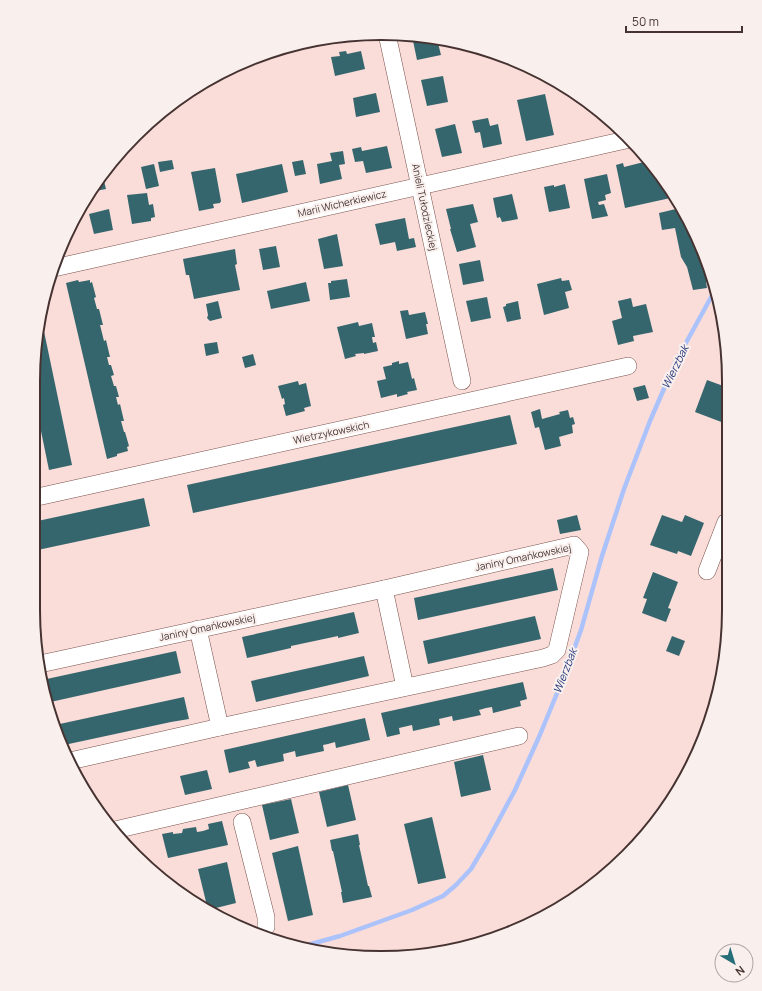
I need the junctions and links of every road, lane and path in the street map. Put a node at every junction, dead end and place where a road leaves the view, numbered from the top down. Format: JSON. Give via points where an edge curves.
{"nodes":[{"id":1,"x":388,"y":40,"type":"edge"},
{"id":2,"x":623,"y":141,"type":"edge"},
{"id":3,"x":420,"y":185,"type":"junction"},
{"id":4,"x":60,"y":267,"type":"edge"},
{"id":5,"x":628,"y":366,"type":"dead end"},
{"id":6,"x":462,"y":381,"type":"dead end"},
{"id":7,"x":40,"y":496,"type":"edge"},
{"id":8,"x":722,"y":532,"type":"edge"},
{"id":9,"x":707,"y":571,"type":"dead end"},
{"id":10,"x":384,"y":589,"type":"junction"},
{"id":11,"x":198,"y":629,"type":"junction"},
{"id":12,"x":44,"y":663,"type":"edge"},
{"id":13,"x":405,"y":687,"type":"junction"},
{"id":14,"x":220,"y":726,"type":"junction"},
{"id":15,"x":519,"y":736,"type":"dead end"},
{"id":16,"x":75,"y":760,"type":"edge"},
{"id":17,"x":242,"y":822,"type":"dead end"},
{"id":18,"x":120,"y":829,"type":"edge"},
{"id":19,"x":266,"y":927,"type":"dead end"}],
"edges":[{"from":1,"to":3,"type":"street","name":"Anieli Tułodzieckiej"},
{"from":2,"to":3,"type":"street","name":"Marii Wicherkiewicz"},
{"from":3,"to":4,"type":"street","name":"Marii Wicherkiewicz"},
{"from":3,"to":6,"type":"street","name":"Anieli Tułodzieckiej"},
{"from":5,"to":7,"type":"street","name":"Wietrzykowskich"},
{"from":8,"to":9,"type":"street"},
{"from":10,"to":11,"type":"street","name":"Janiny Omańkowskiej"},
{"from":10,"to":13,"type":"street"},
{"from":10,"to":13,"type":"street","name":"Janiny Omańkowskiej","via":[[574,545],[580,552],[557,650],[552,655]]},
{"from":11,"to":12,"type":"street","name":"Janiny Omańkowskiej"},
{"from":11,"to":14,"type":"street"},
{"from":13,"to":14,"type":"street","name":"Janiny Omańkowskiej"},
{"from":14,"to":16,"type":"street","name":"Janiny Omańkowskiej"},
{"from":15,"to":18,"type":"street"},
{"from":17,"to":19,"type":"street","via":[[266,917]]}]}
